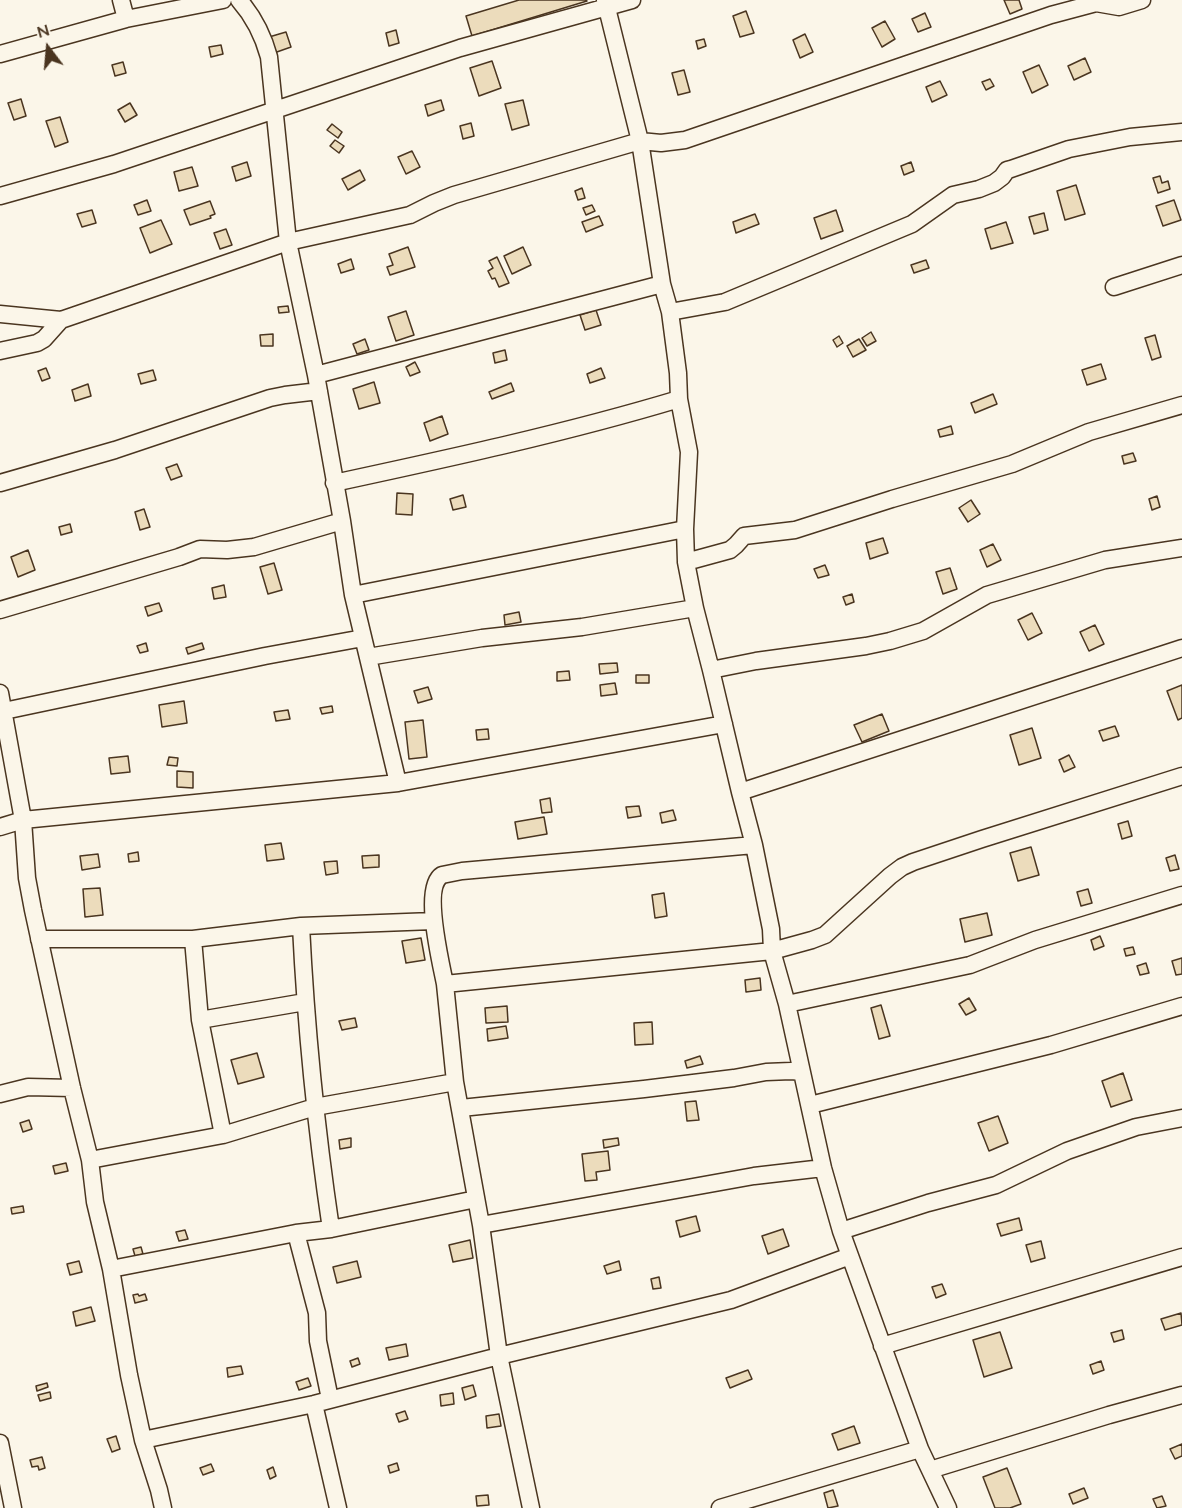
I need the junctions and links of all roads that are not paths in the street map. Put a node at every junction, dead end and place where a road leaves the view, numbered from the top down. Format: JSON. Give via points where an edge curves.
{"nodes":[{"id":1,"x":121,"y":0,"type":"edge"},
{"id":2,"x":222,"y":0,"type":"edge"},
{"id":3,"x":239,"y":0,"type":"edge"},
{"id":4,"x":632,"y":0,"type":"edge"},
{"id":5,"x":1142,"y":0,"type":"edge"},
{"id":6,"x":606,"y":3,"type":"edge"},
{"id":7,"x":1058,"y":6,"type":"edge"},
{"id":8,"x":126,"y":19,"type":"junction"},
{"id":9,"x":0,"y":54,"type":"edge"},
{"id":10,"x":274,"y":111,"type":"junction"},
{"id":11,"x":1182,"y":132,"type":"edge"},
{"id":12,"x":640,"y":141,"type":"junction"},
{"id":13,"x":0,"y":196,"type":"edge"},
{"id":14,"x":288,"y":242,"type":"junction"},
{"id":15,"x":1182,"y":266,"type":"edge"},
{"id":16,"x":662,"y":284,"type":"junction"},
{"id":17,"x":1114,"y":287,"type":"dead end"},
{"id":18,"x":669,"y":312,"type":"junction"},
{"id":19,"x":0,"y":314,"type":"edge"},
{"id":20,"x":61,"y":320,"type":"junction"},
{"id":21,"x":0,"y":351,"type":"edge"},
{"id":22,"x":317,"y":383,"type":"junction"},
{"id":23,"x":679,"y":399,"type":"junction"},
{"id":24,"x":1182,"y":405,"type":"edge"},
{"id":25,"x":0,"y":483,"type":"edge"},
{"id":26,"x":334,"y":483,"type":"junction"},
{"id":27,"x":342,"y":521,"type":"junction"},
{"id":28,"x":685,"y":529,"type":"junction"},
{"id":29,"x":1182,"y":548,"type":"edge"},
{"id":30,"x":686,"y":562,"type":"junction"},
{"id":31,"x":353,"y":595,"type":"junction"},
{"id":32,"x":694,"y":608,"type":"junction"},
{"id":33,"x":0,"y":610,"type":"edge"},
{"id":34,"x":363,"y":638,"type":"junction"},
{"id":35,"x":1182,"y":648,"type":"edge"},
{"id":36,"x":368,"y":657,"type":"junction"},
{"id":37,"x":711,"y":670,"type":"junction"},
{"id":38,"x":0,"y":693,"type":"edge"},
{"id":39,"x":4,"y":711,"type":"junction"},
{"id":40,"x":724,"y":724,"type":"junction"},
{"id":41,"x":1182,"y":776,"type":"edge"},
{"id":42,"x":398,"y":783,"type":"junction"},
{"id":43,"x":740,"y":792,"type":"junction"},
{"id":44,"x":23,"y":820,"type":"junction"},
{"id":45,"x":0,"y":827,"type":"edge"},
{"id":46,"x":754,"y":845,"type":"junction"},
{"id":47,"x":1182,"y":895,"type":"edge"},
{"id":48,"x":433,"y":921,"type":"junction"},
{"id":49,"x":301,"y":926,"type":"junction"},
{"id":50,"x":39,"y":939,"type":"junction"},
{"id":51,"x":193,"y":939,"type":"junction"},
{"id":52,"x":772,"y":951,"type":"junction"},
{"id":53,"x":445,"y":984,"type":"junction"},
{"id":54,"x":305,"y":1002,"type":"junction"},
{"id":55,"x":787,"y":1004,"type":"junction"},
{"id":56,"x":1182,"y":1006,"type":"edge"},
{"id":57,"x":200,"y":1020,"type":"junction"},
{"id":58,"x":802,"y":1072,"type":"junction"},
{"id":59,"x":455,"y":1082,"type":"junction"},
{"id":60,"x":72,"y":1088,"type":"junction"},
{"id":61,"x":0,"y":1094,"type":"edge"},
{"id":62,"x":810,"y":1105,"type":"junction"},
{"id":63,"x":315,"y":1107,"type":"junction"},
{"id":64,"x":461,"y":1108,"type":"junction"},
{"id":65,"x":1182,"y":1118,"type":"edge"},
{"id":66,"x":223,"y":1136,"type":"junction"},
{"id":67,"x":90,"y":1160,"type":"junction"},
{"id":68,"x":823,"y":1168,"type":"junction"},
{"id":69,"x":476,"y":1199,"type":"junction"},
{"id":70,"x":481,"y":1225,"type":"junction"},
{"id":71,"x":331,"y":1229,"type":"junction"},
{"id":72,"x":841,"y":1231,"type":"junction"},
{"id":73,"x":296,"y":1233,"type":"junction"},
{"id":74,"x":850,"y":1256,"type":"junction"},
{"id":75,"x":1182,"y":1257,"type":"edge"},
{"id":76,"x":111,"y":1269,"type":"junction"},
{"id":77,"x":882,"y":1346,"type":"junction"},
{"id":78,"x":499,"y":1356,"type":"junction"},
{"id":79,"x":1182,"y":1395,"type":"edge"},
{"id":80,"x":322,"y":1401,"type":"junction"},
{"id":81,"x":143,"y":1440,"type":"junction"},
{"id":82,"x":0,"y":1443,"type":"edge"},
{"id":83,"x":920,"y":1449,"type":"junction"},
{"id":84,"x":930,"y":1470,"type":"junction"},
{"id":85,"x":13,"y":1508,"type":"edge"},
{"id":86,"x":163,"y":1508,"type":"edge"},
{"id":87,"x":338,"y":1508,"type":"edge"},
{"id":88,"x":529,"y":1508,"type":"edge"},
{"id":89,"x":720,"y":1508,"type":"edge"},
{"id":90,"x":948,"y":1508,"type":"edge"}],
"edges":[{"from":1,"to":8,"type":"street"},
{"from":2,"to":8,"type":"street"},
{"from":3,"to":10,"type":"street","via":[[266,44]]},
{"from":4,"to":6,"type":"street"},
{"from":5,"to":7,"type":"street","via":[[1119,7],[1096,3]]},
{"from":6,"to":10,"type":"street"},
{"from":6,"to":12,"type":"street"},
{"from":7,"to":12,"type":"street","via":[[685,140]]},
{"from":8,"to":9,"type":"street"},
{"from":10,"to":13,"type":"street","via":[[114,164]]},
{"from":10,"to":14,"type":"street"},
{"from":11,"to":18,"type":"street","via":[[1069,148],[1007,170],[994,183],[953,195],[912,224],[725,302]]},
{"from":12,"to":14,"type":"street","via":[[454,195],[410,215]]},
{"from":12,"to":16,"type":"street"},
{"from":14,"to":20,"type":"street"},
{"from":14,"to":22,"type":"street"},
{"from":15,"to":17,"type":"street"},
{"from":16,"to":18,"type":"street"},
{"from":16,"to":22,"type":"street"},
{"from":18,"to":23,"type":"street"},
{"from":19,"to":20,"type":"street"},
{"from":20,"to":21,"type":"street","via":[[37,343]]},
{"from":22,"to":25,"type":"street","via":[[115,450]]},
{"from":22,"to":26,"type":"street"},
{"from":23,"to":26,"type":"street","via":[[456,457]]},
{"from":23,"to":28,"type":"street","via":[[689,452]]},
{"from":24,"to":30,"type":"street","via":[[1089,432],[1012,464],[795,530],[744,536],[730,550]]},
{"from":26,"to":27,"type":"street"},
{"from":27,"to":31,"type":"street"},
{"from":27,"to":33,"type":"street","via":[[247,548],[200,549]]},
{"from":28,"to":30,"type":"street"},
{"from":28,"to":31,"type":"street"},
{"from":29,"to":37,"type":"street","via":[[1106,560],[987,596],[923,631],[890,641]]},
{"from":30,"to":32,"type":"street"},
{"from":31,"to":34,"type":"street"},
{"from":32,"to":36,"type":"street"},
{"from":32,"to":37,"type":"street"},
{"from":34,"to":36,"type":"street"},
{"from":34,"to":39,"type":"street"},
{"from":35,"to":43,"type":"street"},
{"from":36,"to":42,"type":"street"},
{"from":37,"to":40,"type":"street"},
{"from":38,"to":39,"type":"street"},
{"from":39,"to":44,"type":"street"},
{"from":40,"to":42,"type":"street"},
{"from":40,"to":43,"type":"street"},
{"from":41,"to":52,"type":"street","via":[[913,862],[890,876],[825,935]]},
{"from":42,"to":44,"type":"street"},
{"from":43,"to":46,"type":"street"},
{"from":44,"to":45,"type":"street"},
{"from":44,"to":50,"type":"street","via":[[27,878]]},
{"from":46,"to":48,"type":"street","via":[[442,875],[436,881],[433,896]]},
{"from":46,"to":52,"type":"street"},
{"from":47,"to":55,"type":"street","via":[[970,964]]},
{"from":48,"to":49,"type":"street"},
{"from":48,"to":53,"type":"street"},
{"from":49,"to":51,"type":"street"},
{"from":49,"to":54,"type":"street"},
{"from":50,"to":51,"type":"street"},
{"from":50,"to":60,"type":"street"},
{"from":51,"to":57,"type":"street"},
{"from":52,"to":53,"type":"street"},
{"from":52,"to":55,"type":"street"},
{"from":53,"to":59,"type":"street"},
{"from":54,"to":57,"type":"street"},
{"from":54,"to":63,"type":"street"},
{"from":55,"to":58,"type":"street"},
{"from":56,"to":62,"type":"street","via":[[1051,1045]]},
{"from":57,"to":66,"type":"street"},
{"from":58,"to":62,"type":"street"},
{"from":58,"to":64,"type":"street","via":[[766,1072]]},
{"from":59,"to":63,"type":"street"},
{"from":59,"to":64,"type":"street"},
{"from":60,"to":61,"type":"street","via":[[28,1087]]},
{"from":60,"to":67,"type":"street"},
{"from":62,"to":68,"type":"street"},
{"from":63,"to":66,"type":"street"},
{"from":63,"to":71,"type":"street"},
{"from":64,"to":69,"type":"street"},
{"from":65,"to":72,"type":"street","via":[[1136,1127],[1067,1150],[996,1185]]},
{"from":66,"to":67,"type":"street"},
{"from":67,"to":76,"type":"street","via":[[95,1202]]},
{"from":68,"to":70,"type":"street","via":[[754,1176]]},
{"from":68,"to":72,"type":"street"},
{"from":69,"to":70,"type":"street"},
{"from":69,"to":71,"type":"street"},
{"from":70,"to":78,"type":"street"},
{"from":71,"to":73,"type":"street"},
{"from":72,"to":74,"type":"street"},
{"from":73,"to":76,"type":"street"},
{"from":73,"to":80,"type":"street","via":[[317,1312]]},
{"from":74,"to":77,"type":"street"},
{"from":74,"to":78,"type":"street","via":[[731,1300]]},
{"from":75,"to":77,"type":"street"},
{"from":76,"to":81,"type":"street"},
{"from":77,"to":83,"type":"street"},
{"from":78,"to":80,"type":"street"},
{"from":78,"to":88,"type":"street"},
{"from":79,"to":84,"type":"street"},
{"from":80,"to":81,"type":"street"},
{"from":80,"to":87,"type":"street"},
{"from":81,"to":86,"type":"street"},
{"from":82,"to":85,"type":"street"},
{"from":83,"to":84,"type":"street"},
{"from":83,"to":89,"type":"street"},
{"from":84,"to":90,"type":"street"}]}
